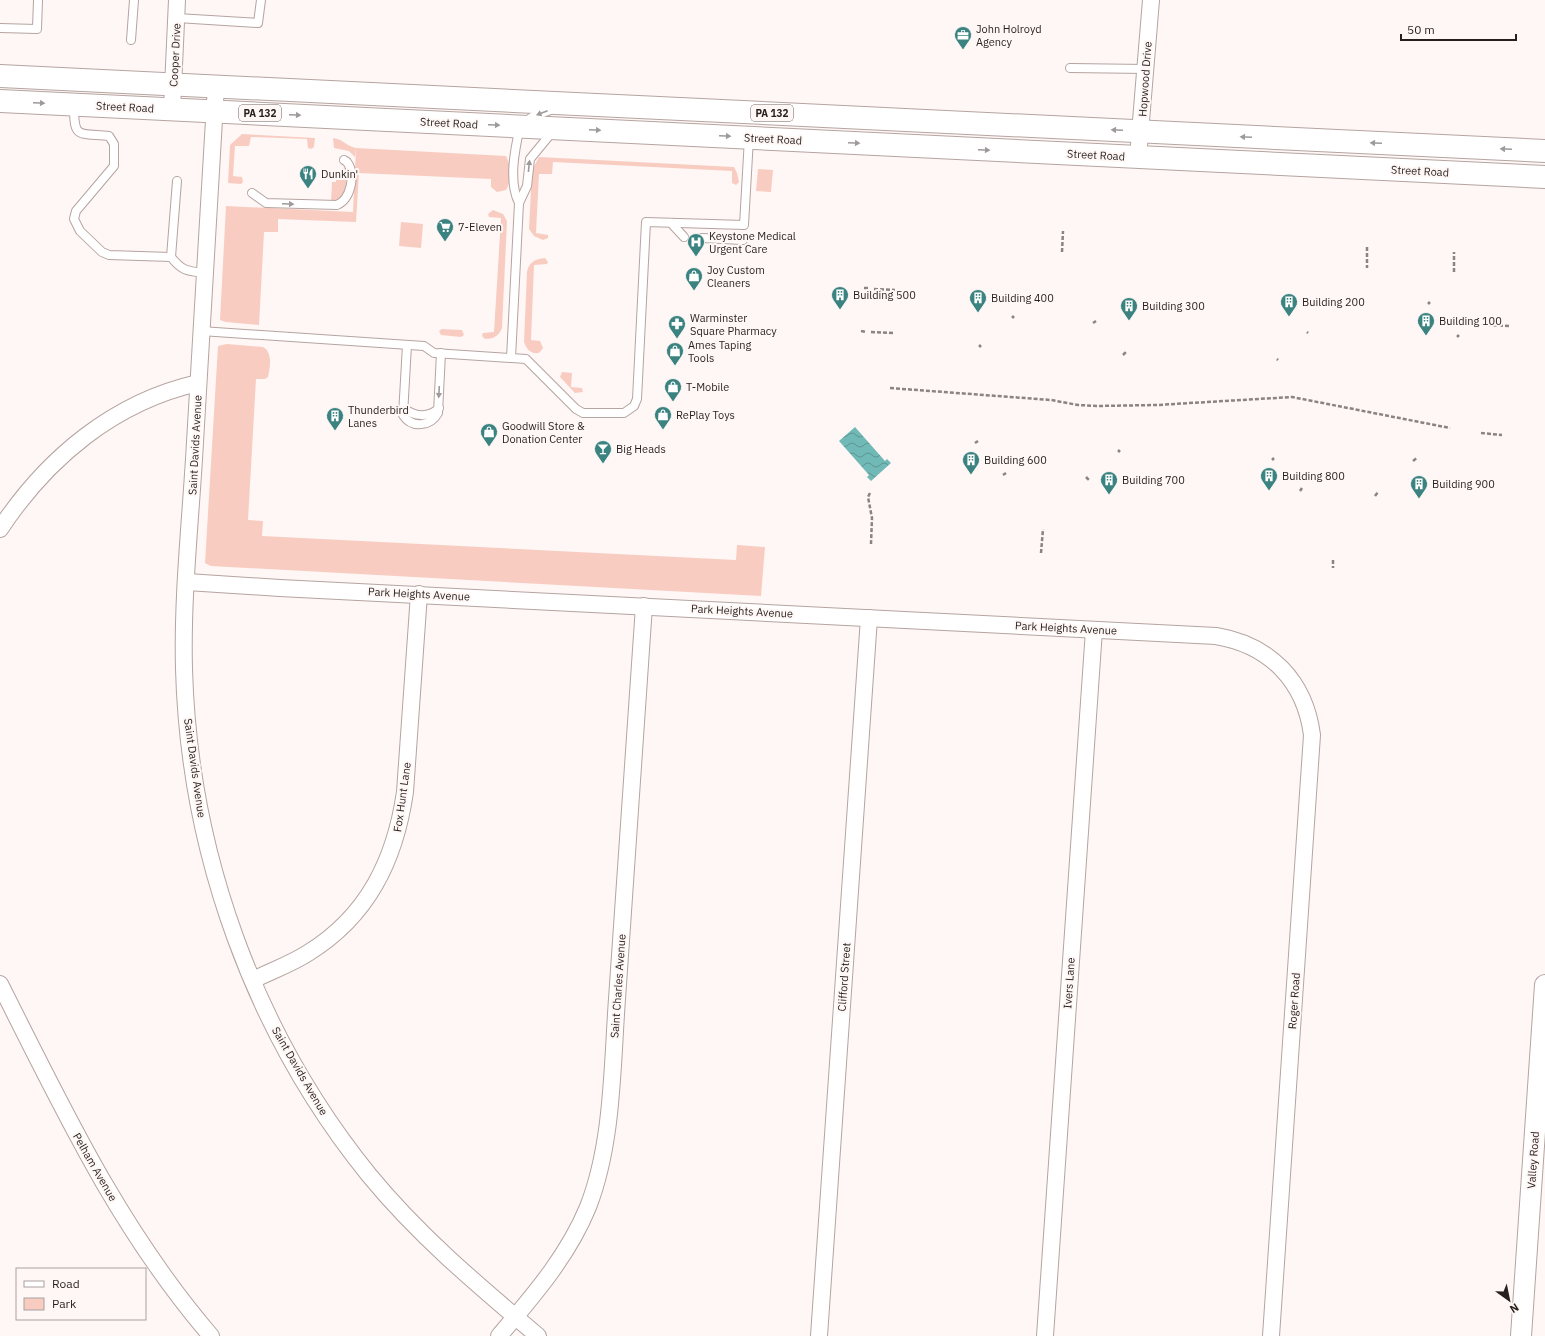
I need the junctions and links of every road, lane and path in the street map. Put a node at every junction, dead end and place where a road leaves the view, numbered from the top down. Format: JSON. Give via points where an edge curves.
{"nodes":[{"id":1,"x":38,"y":0,"type":"edge"},
{"id":2,"x":134,"y":0,"type":"edge"},
{"id":3,"x":177,"y":0,"type":"edge"},
{"id":4,"x":261,"y":0,"type":"edge"},
{"id":5,"x":1151,"y":0,"type":"edge"},
{"id":6,"x":177,"y":18,"type":"junction"},
{"id":7,"x":0,"y":28,"type":"edge"},
{"id":8,"x":131,"y":40,"type":"dead end"},
{"id":9,"x":1070,"y":68,"type":"dead end"},
{"id":10,"x":1146,"y":69,"type":"junction"},
{"id":11,"x":0,"y":76,"type":"edge"},
{"id":12,"x":173,"y":84,"type":"junction"},
{"id":13,"x":216,"y":86,"type":"junction"},
{"id":14,"x":0,"y":101,"type":"edge"},
{"id":15,"x":566,"y":103,"type":"junction"},
{"id":16,"x":74,"y":104,"type":"junction"},
{"id":17,"x":172,"y":109,"type":"junction"},
{"id":18,"x":215,"y":111,"type":"junction"},
{"id":19,"x":520,"y":126,"type":"junction"},
{"id":20,"x":556,"y":128,"type":"junction"},
{"id":21,"x":1141,"y":131,"type":"junction"},
{"id":22,"x":749,"y":138,"type":"junction"},
{"id":23,"x":1545,"y":151,"type":"edge"},
{"id":24,"x":1138,"y":157,"type":"junction"},
{"id":25,"x":344,"y":160,"type":"dead end"},
{"id":26,"x":1545,"y":177,"type":"edge"},
{"id":27,"x":177,"y":181,"type":"dead end"},
{"id":28,"x":252,"y":194,"type":"dead end"},
{"id":29,"x":519,"y":203,"type":"junction"},
{"id":30,"x":671,"y":223,"type":"junction"},
{"id":31,"x":1063,"y":231,"type":"dead end"},
{"id":32,"x":684,"y":237,"type":"dead end"},
{"id":33,"x":702,"y":238,"type":"dead end"},
{"id":34,"x":743,"y":240,"type":"dead end"},
{"id":35,"x":1367,"y":247,"type":"dead end"},
{"id":36,"x":1062,"y":252,"type":"dead end"},
{"id":37,"x":1454,"y":252,"type":"dead end"},
{"id":38,"x":170,"y":257,"type":"junction"},
{"id":39,"x":1367,"y":268,"type":"dead end"},
{"id":40,"x":1454,"y":272,"type":"dead end"},
{"id":41,"x":205,"y":274,"type":"junction"},
{"id":42,"x":864,"y":288,"type":"dead end"},
{"id":43,"x":868,"y":288,"type":"dead end"},
{"id":44,"x":874,"y":289,"type":"dead end"},
{"id":45,"x":895,"y":290,"type":"dead end"},
{"id":46,"x":1096,"y":321,"type":"dead end"},
{"id":47,"x":1093,"y":323,"type":"dead end"},
{"id":48,"x":1487,"y":325,"type":"dead end"},
{"id":49,"x":1509,"y":326,"type":"dead end"},
{"id":50,"x":201,"y":331,"type":"junction"},
{"id":51,"x":861,"y":332,"type":"dead end"},
{"id":52,"x":866,"y":332,"type":"dead end"},
{"id":53,"x":871,"y":332,"type":"dead end"},
{"id":54,"x":893,"y":333,"type":"dead end"},
{"id":55,"x":407,"y":345,"type":"junction"},
{"id":56,"x":1126,"y":352,"type":"dead end"},
{"id":57,"x":441,"y":353,"type":"junction"},
{"id":58,"x":1123,"y":355,"type":"dead end"},
{"id":59,"x":511,"y":358,"type":"junction"},
{"id":60,"x":198,"y":383,"type":"junction"},
{"id":61,"x":890,"y":388,"type":"dead end"},
{"id":62,"x":1450,"y":428,"type":"dead end"},
{"id":63,"x":1481,"y":433,"type":"dead end"},
{"id":64,"x":1502,"y":435,"type":"dead end"},
{"id":65,"x":1417,"y":458,"type":"dead end"},
{"id":66,"x":1413,"y":461,"type":"dead end"},
{"id":67,"x":1378,"y":492,"type":"dead end"},
{"id":68,"x":870,"y":493,"type":"dead end"},
{"id":69,"x":1375,"y":496,"type":"dead end"},
{"id":70,"x":0,"y":529,"type":"edge"},
{"id":71,"x":1043,"y":529,"type":"dead end"},
{"id":72,"x":871,"y":544,"type":"dead end"},
{"id":73,"x":1041,"y":553,"type":"dead end"},
{"id":74,"x":1333,"y":560,"type":"dead end"},
{"id":75,"x":1333,"y":568,"type":"dead end"},
{"id":76,"x":187,"y":582,"type":"junction"},
{"id":77,"x":419,"y":594,"type":"junction"},
{"id":78,"x":644,"y":606,"type":"junction"},
{"id":79,"x":869,"y":618,"type":"junction"},
{"id":80,"x":1094,"y":630,"type":"junction"},
{"id":81,"x":1286,"y":673,"type":"joint"},
{"id":82,"x":253,"y":980,"type":"junction"},
{"id":83,"x":0,"y":984,"type":"edge"},
{"id":84,"x":1545,"y":985,"type":"edge"},
{"id":85,"x":1544,"y":1024,"type":"edge"},
{"id":86,"x":516,"y":1317,"type":"junction"},
{"id":87,"x":211,"y":1336,"type":"edge"},
{"id":88,"x":499,"y":1336,"type":"edge"},
{"id":89,"x":538,"y":1336,"type":"edge"},
{"id":90,"x":819,"y":1336,"type":"edge"},
{"id":91,"x":1045,"y":1336,"type":"edge"},
{"id":92,"x":1271,"y":1336,"type":"edge"},
{"id":93,"x":1521,"y":1336,"type":"edge"}],
"edges":[{"from":1,"to":7,"type":"lane","via":[[37,29]]},
{"from":2,"to":8,"type":"lane"},
{"from":3,"to":6,"type":"street","name":"Cooper Drive"},
{"from":4,"to":6,"type":"lane","via":[[258,23]]},
{"from":5,"to":10,"type":"street","name":"Hopwood Drive"},
{"from":6,"to":12,"type":"street","name":"Cooper Drive"},
{"from":9,"to":10,"type":"lane"},
{"from":10,"to":21,"type":"street","name":"Hopwood Drive"},
{"from":11,"to":12,"type":"main road","number":"PA 132"},
{"from":12,"to":13,"type":"main road","number":"PA 132"},
{"from":12,"to":17,"type":"street","name":"Cooper Drive"},
{"from":13,"to":15,"type":"main road","number":"PA 132"},
{"from":13,"to":18,"type":"street","name":"Saint Davids Avenue"},
{"from":14,"to":16,"type":"main road","name":"Street Road","number":"PA 132","one_way":true},
{"from":15,"to":19,"type":"lane","one_way":true,"via":[[532,117]]},
{"from":21,"to":15,"type":"main road","number":"PA 132","one_way":true},
{"from":16,"to":17,"type":"main road","name":"Street Road","number":"PA 132"},
{"from":16,"to":38,"type":"lane","via":[[76,131],[108,136],[114,144],[114,166],[76,211],[74,219],[80,231],[93,245],[109,255]]},
{"from":17,"to":18,"type":"main road","name":"Street Road","number":"PA 132"},
{"from":18,"to":19,"type":"main road","name":"Street Road","number":"PA 132","one_way":true},
{"from":18,"to":41,"type":"street","name":"Saint Davids Avenue"},
{"from":19,"to":20,"type":"main road","name":"Street Road","number":"PA 132"},
{"from":19,"to":29,"type":"lane","via":[[516,146],[514,187]]},
{"from":20,"to":22,"type":"main road","name":"Street Road","number":"PA 132","one_way":true},
{"from":29,"to":20,"type":"lane","one_way":true,"via":[[527,186],[530,159]]},
{"from":23,"to":21,"type":"main road","number":"PA 132","one_way":true},
{"from":21,"to":24,"type":"street","name":"Hopwood Drive"},
{"from":22,"to":24,"type":"main road","name":"Street Road","number":"PA 132","one_way":true},
{"from":22,"to":30,"type":"lane","via":[[744,226]]},
{"from":24,"to":26,"type":"main road","name":"Street Road","number":"PA 132"},
{"from":28,"to":25,"type":"lane","one_way":true,"via":[[266,202],[337,205],[345,200],[350,189],[350,169]]},
{"from":27,"to":38,"type":"lane"},
{"from":29,"to":59,"type":"lane"},
{"from":30,"to":32,"type":"lane"},
{"from":30,"to":59,"type":"lane","via":[[646,222],[637,399],[628,411],[583,413],[576,409],[532,362]]},
{"from":31,"to":36,"type":"path"},
{"from":33,"to":34,"type":"lane"},
{"from":35,"to":39,"type":"path"},
{"from":37,"to":40,"type":"path"},
{"from":38,"to":41,"type":"lane","via":[[186,271]]},
{"from":41,"to":50,"type":"street","name":"Saint Davids Avenue"},
{"from":42,"to":43,"type":"path"},
{"from":44,"to":45,"type":"path"},
{"from":46,"to":47,"type":"path"},
{"from":48,"to":49,"type":"path"},
{"from":50,"to":55,"type":"lane"},
{"from":50,"to":60,"type":"street","name":"Saint Davids Avenue"},
{"from":51,"to":52,"type":"path"},
{"from":53,"to":54,"type":"path"},
{"from":55,"to":57,"type":"lane","via":[[424,346],[434,353]]},
{"from":57,"to":55,"type":"lane","one_way":true,"via":[[438,408],[433,414],[413,415],[404,408]]},
{"from":56,"to":58,"type":"path"},
{"from":57,"to":59,"type":"lane"},
{"from":60,"to":70,"type":"street","via":[[153,396],[94,429],[40,476]]},
{"from":60,"to":76,"type":"street","name":"Saint Davids Avenue"},
{"from":61,"to":62,"type":"path","via":[[1097,406],[1292,397]]},
{"from":63,"to":64,"type":"path"},
{"from":65,"to":66,"type":"path"},
{"from":67,"to":69,"type":"path"},
{"from":68,"to":72,"type":"path","via":[[868,497],[872,518]]},
{"from":71,"to":73,"type":"path"},
{"from":74,"to":75,"type":"path"},
{"from":76,"to":77,"type":"street","name":"Park Heights Avenue"},
{"from":76,"to":82,"type":"street","name":"Saint Davids Avenue","via":[[184,669],[188,734],[199,805],[217,883]]},
{"from":77,"to":78,"type":"street","name":"Park Heights Avenue"},
{"from":77,"to":82,"type":"street","name":"Fox Hunt Lane","via":[[405,792],[399,829],[386,865],[364,902],[348,922],[307,954]]},
{"from":78,"to":79,"type":"street","name":"Park Heights Avenue"},
{"from":78,"to":86,"type":"street","name":"Saint Charles Avenue","via":[[604,1148],[595,1188],[580,1226],[566,1250]]},
{"from":79,"to":80,"type":"street","name":"Park Heights Avenue"},
{"from":79,"to":90,"type":"street","name":"Clifford Street"},
{"from":80,"to":81,"type":"street","name":"Park Heights Avenue","via":[[1230,639],[1262,653]]},
{"from":80,"to":91,"type":"street","name":"Ivers Lane"},
{"from":81,"to":92,"type":"street","name":"Roger Road","via":[[1304,701],[1312,735]]},
{"from":82,"to":86,"type":"street","name":"Saint Davids Avenue","via":[[264,1007],[309,1091],[366,1171],[423,1234]]},
{"from":83,"to":87,"type":"street","name":"Pelham Avenue","via":[[98,1175],[153,1261]]},
{"from":84,"to":85,"type":"street","name":"Valley Road"},
{"from":85,"to":93,"type":"street","name":"Valley Road"},
{"from":86,"to":88,"type":"street","name":"Saint Charles Avenue"},
{"from":86,"to":89,"type":"street","name":"Saint Davids Avenue"}]}
